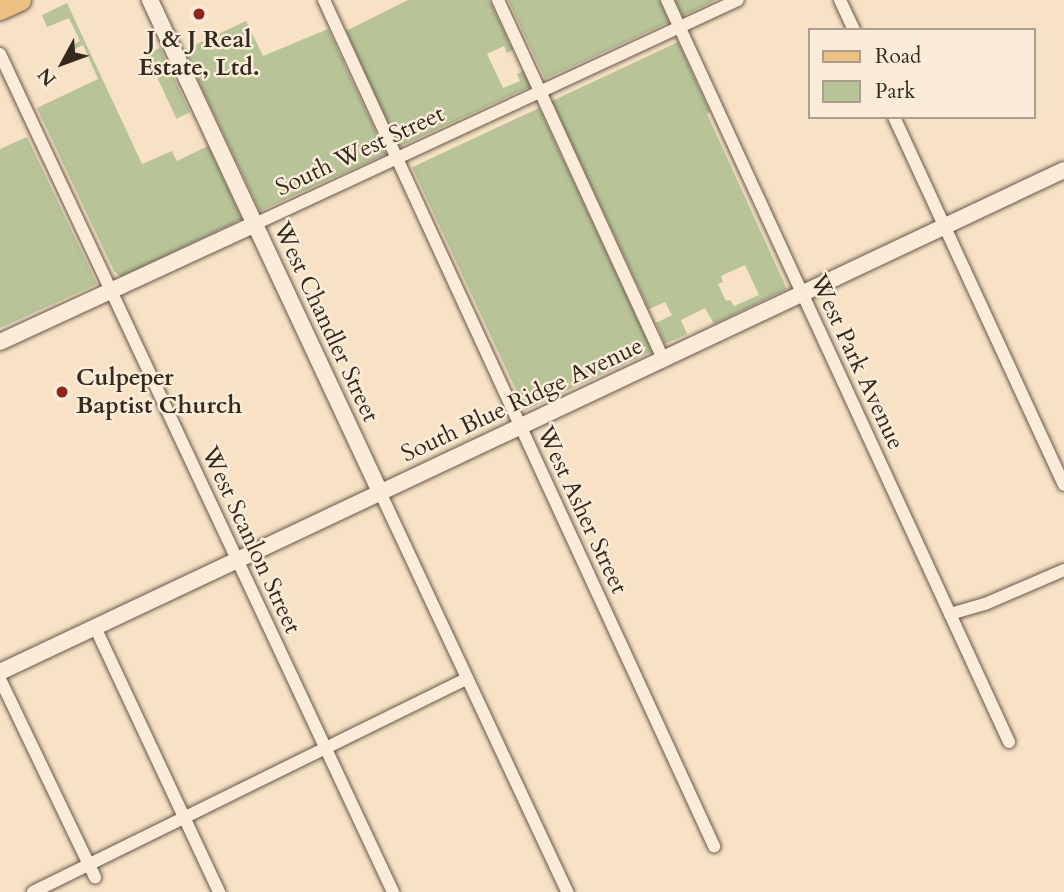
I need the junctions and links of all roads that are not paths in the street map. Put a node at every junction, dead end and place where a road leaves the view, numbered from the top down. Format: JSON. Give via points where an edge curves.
{"nodes":[{"id":1,"x":22,"y":0,"type":"edge"},
{"id":2,"x":150,"y":0,"type":"edge"},
{"id":3,"x":324,"y":0,"type":"edge"},
{"id":4,"x":498,"y":0,"type":"edge"},
{"id":5,"x":667,"y":0,"type":"edge"},
{"id":6,"x":738,"y":0,"type":"edge"},
{"id":7,"x":840,"y":0,"type":"edge"},
{"id":8,"x":0,"y":10,"type":"edge"},
{"id":9,"x":679,"y":28,"type":"junction"},
{"id":10,"x":852,"y":28,"type":"edge"},
{"id":11,"x":0,"y":54,"type":"edge"},
{"id":12,"x":540,"y":92,"type":"junction"},
{"id":13,"x":895,"y":119,"type":"edge"},
{"id":14,"x":397,"y":159,"type":"junction"},
{"id":15,"x":1064,"y":170,"type":"edge"},
{"id":16,"x":255,"y":225,"type":"junction"},
{"id":17,"x":944,"y":226,"type":"junction"},
{"id":18,"x":111,"y":291,"type":"junction"},
{"id":19,"x":802,"y":294,"type":"junction"},
{"id":20,"x":0,"y":342,"type":"edge"},
{"id":21,"x":663,"y":359,"type":"junction"},
{"id":22,"x":520,"y":426,"type":"junction"},
{"id":23,"x":1064,"y":485,"type":"edge"},
{"id":24,"x":380,"y":492,"type":"junction"},
{"id":25,"x":236,"y":559,"type":"junction"},
{"id":26,"x":1064,"y":570,"type":"edge"},
{"id":27,"x":950,"y":614,"type":"junction"},
{"id":28,"x":95,"y":627,"type":"junction"},
{"id":29,"x":0,"y":672,"type":"edge"},
{"id":30,"x":0,"y":678,"type":"edge"},
{"id":31,"x":467,"y":678,"type":"junction"},
{"id":32,"x":1009,"y":742,"type":"dead end"},
{"id":33,"x":324,"y":747,"type":"junction"},
{"id":34,"x":184,"y":817,"type":"junction"},
{"id":35,"x":715,"y":846,"type":"dead end"},
{"id":36,"x":92,"y":871,"type":"junction"},
{"id":37,"x":33,"y":892,"type":"edge"},
{"id":38,"x":219,"y":892,"type":"edge"},
{"id":39,"x":393,"y":892,"type":"edge"},
{"id":40,"x":567,"y":892,"type":"edge"}],
"edges":[{"from":1,"to":8,"type":"main road"},
{"from":2,"to":16,"type":"street","name":"West Chandler Street"},
{"from":3,"to":14,"type":"street","name":"West Asher Street"},
{"from":4,"to":12,"type":"street"},
{"from":5,"to":9,"type":"street","name":"West Park Avenue"},
{"from":6,"to":9,"type":"street","name":"South West Street"},
{"from":7,"to":10,"type":"street"},
{"from":9,"to":12,"type":"street","name":"South West Street"},
{"from":9,"to":19,"type":"street","name":"West Park Avenue"},
{"from":11,"to":18,"type":"street","name":"West Scanlon Street"},
{"from":12,"to":14,"type":"street","name":"South West Street"},
{"from":12,"to":21,"type":"street"},
{"from":13,"to":17,"type":"street"},
{"from":14,"to":16,"type":"street","name":"South West Street"},
{"from":14,"to":22,"type":"street","name":"West Asher Street"},
{"from":15,"to":17,"type":"street","name":"South Blue Ridge Avenue"},
{"from":16,"to":18,"type":"street","name":"South West Street"},
{"from":16,"to":24,"type":"street","name":"West Chandler Street"},
{"from":17,"to":19,"type":"street","name":"South Blue Ridge Avenue"},
{"from":17,"to":23,"type":"street"},
{"from":18,"to":20,"type":"street","name":"South West Street"},
{"from":18,"to":25,"type":"street","name":"West Scanlon Street"},
{"from":19,"to":21,"type":"street","name":"South Blue Ridge Avenue"},
{"from":19,"to":27,"type":"street","name":"West Park Avenue"},
{"from":21,"to":22,"type":"street","name":"South Blue Ridge Avenue"},
{"from":22,"to":24,"type":"street","name":"South Blue Ridge Avenue"},
{"from":22,"to":35,"type":"street","name":"West Asher Street"},
{"from":24,"to":25,"type":"street","name":"South Blue Ridge Avenue"},
{"from":24,"to":31,"type":"street","name":"West Chandler Street"},
{"from":25,"to":28,"type":"street","name":"South Blue Ridge Avenue"},
{"from":25,"to":33,"type":"street","name":"West Scanlon Street"},
{"from":26,"to":27,"type":"street"},
{"from":27,"to":32,"type":"street","name":"West Park Avenue"},
{"from":28,"to":29,"type":"street","name":"South Blue Ridge Avenue"},
{"from":28,"to":34,"type":"street"},
{"from":30,"to":36,"type":"street"},
{"from":31,"to":33,"type":"street"},
{"from":31,"to":40,"type":"street","name":"West Chandler Street"},
{"from":33,"to":34,"type":"street"},
{"from":33,"to":39,"type":"street","name":"West Scanlon Street"},
{"from":34,"to":36,"type":"street"},
{"from":34,"to":38,"type":"street"},
{"from":36,"to":37,"type":"street"}]}
